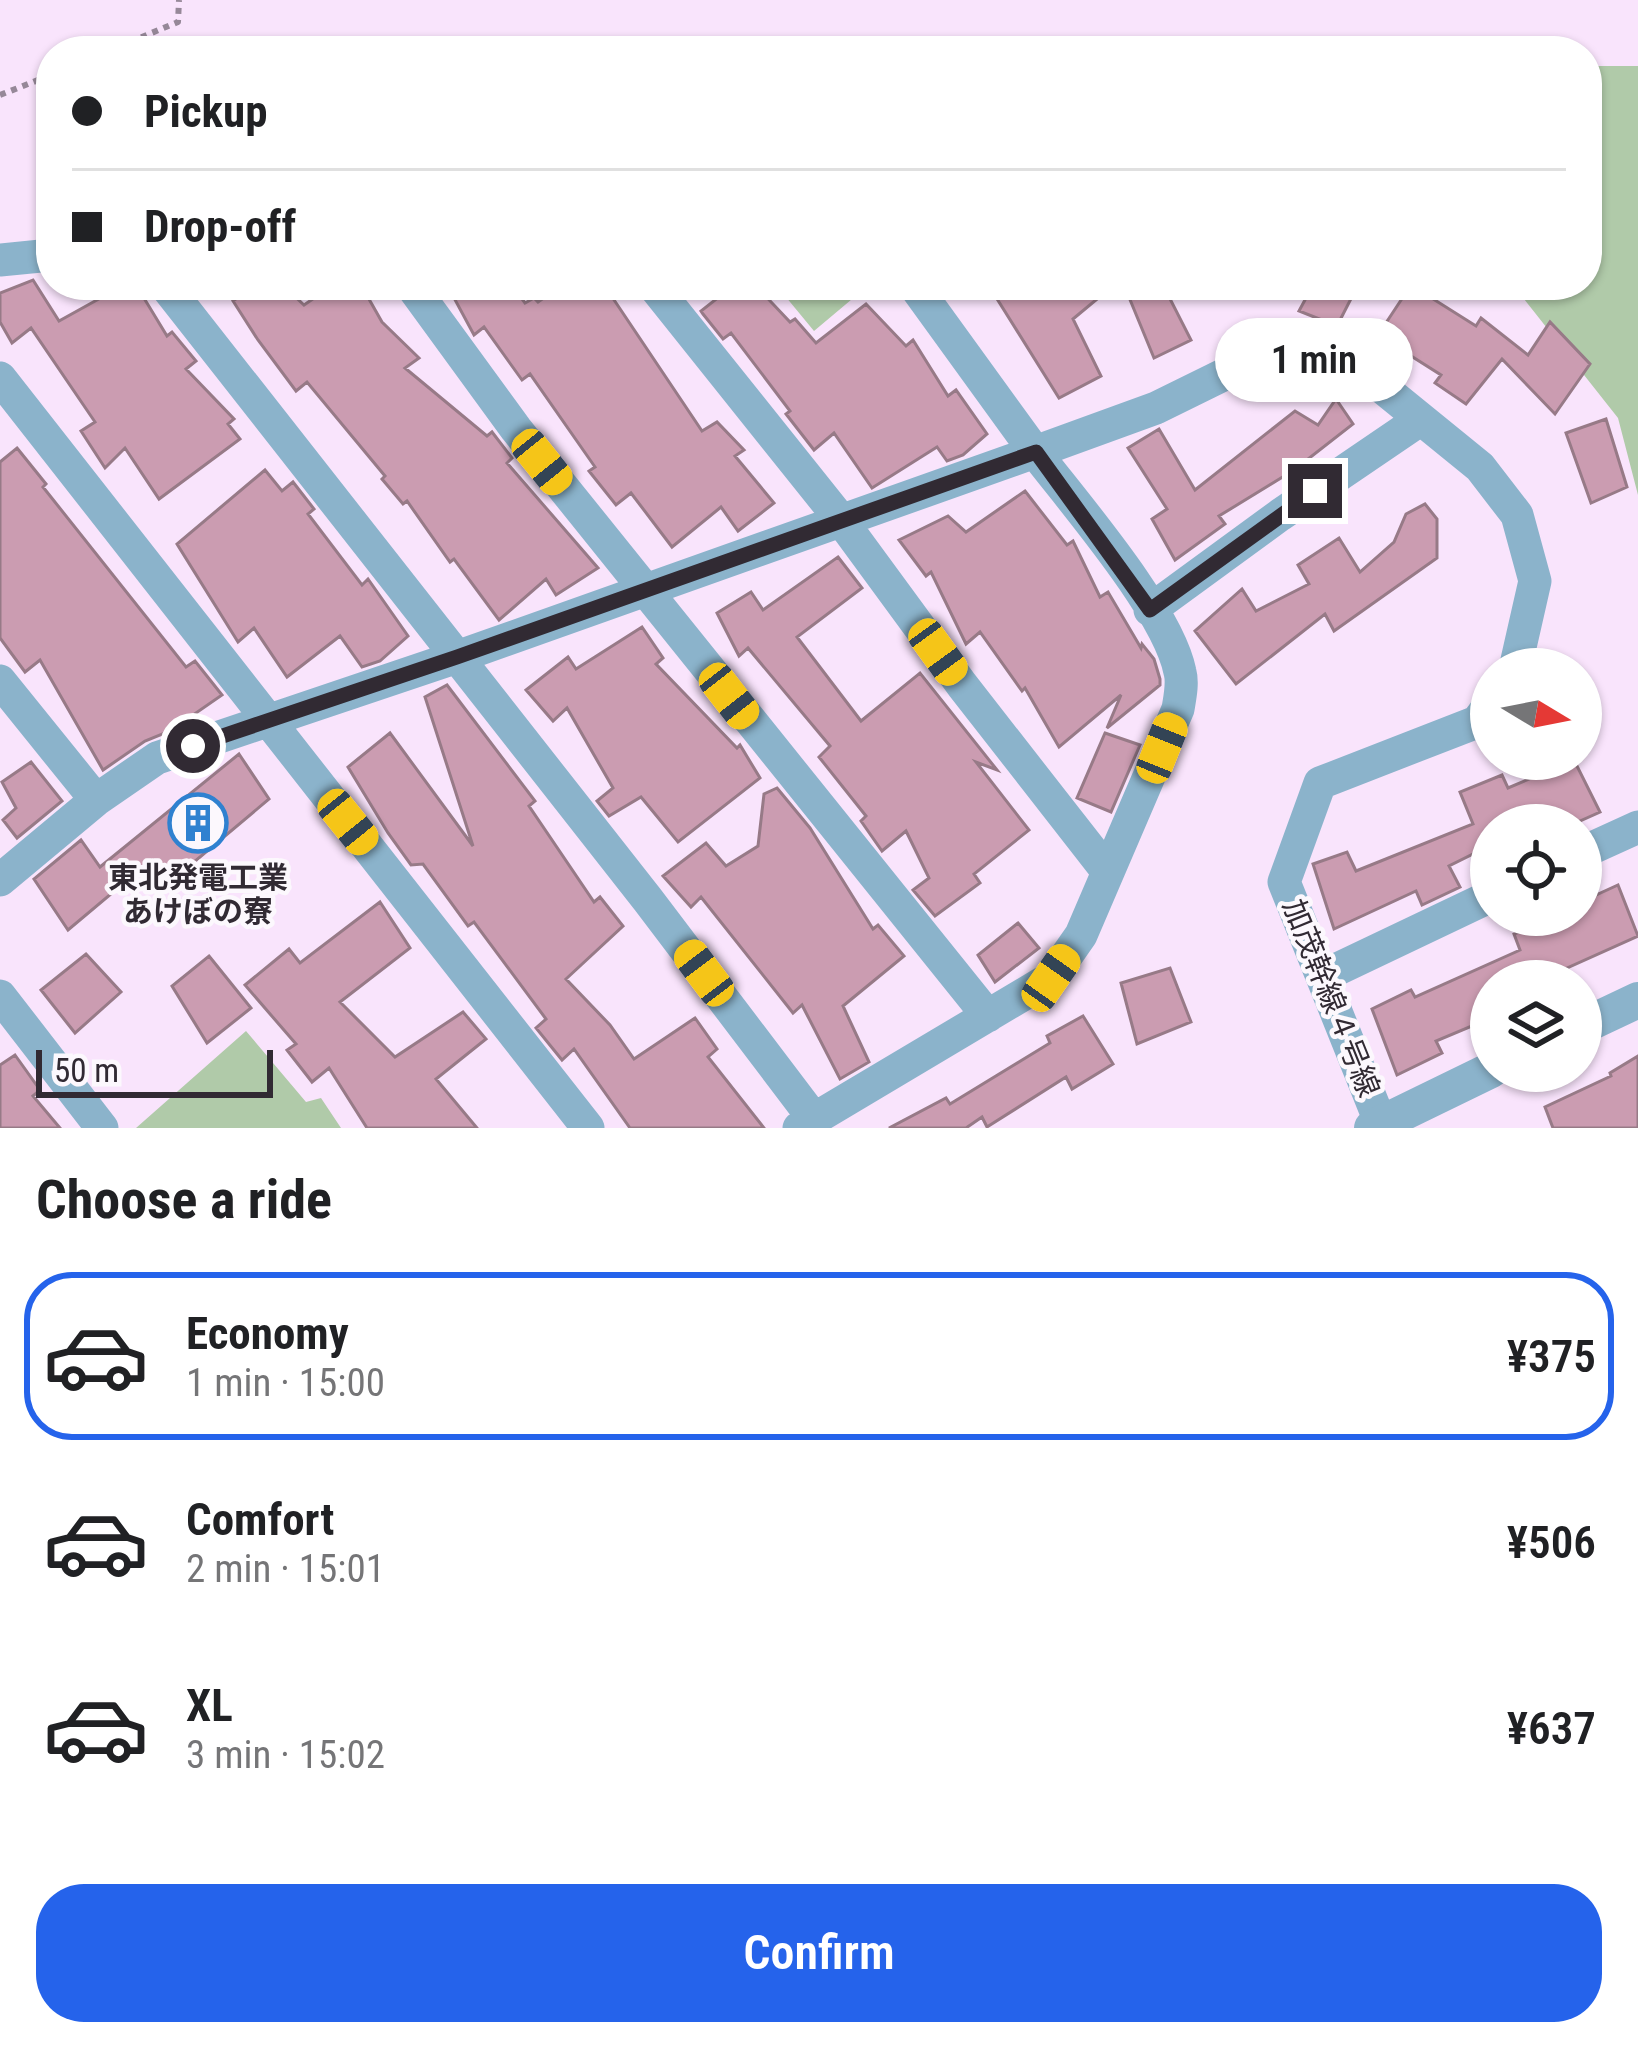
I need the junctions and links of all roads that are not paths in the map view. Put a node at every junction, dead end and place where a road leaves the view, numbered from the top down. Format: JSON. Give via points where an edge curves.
{"nodes":[{"id":1,"x":36,"y":256,"type":"edge"},
{"id":2,"x":0,"y":260,"type":"edge"},
{"id":3,"x":177,"y":300,"type":"edge"},
{"id":4,"x":421,"y":300,"type":"edge"},
{"id":5,"x":665,"y":300,"type":"edge"},
{"id":6,"x":925,"y":300,"type":"edge"},
{"id":7,"x":0,"y":378,"type":"edge"},
{"id":8,"x":1421,"y":419,"type":"junction"},
{"id":9,"x":1036,"y":452,"type":"junction"},
{"id":10,"x":841,"y":520,"type":"junction"},
{"id":11,"x":645,"y":591,"type":"junction"},
{"id":12,"x":1150,"y":610,"type":"junction"},
{"id":13,"x":1520,"y":648,"type":"edge"},
{"id":14,"x":457,"y":657,"type":"junction"},
{"id":15,"x":0,"y":681,"type":"edge"},
{"id":16,"x":266,"y":720,"type":"junction"},
{"id":17,"x":1470,"y":725,"type":"edge"},
{"id":18,"x":97,"y":800,"type":"junction"},
{"id":19,"x":1638,"y":827,"type":"edge"},
{"id":20,"x":1602,"y":843,"type":"edge"},
{"id":21,"x":1108,"y":872,"type":"junction"},
{"id":22,"x":0,"y":880,"type":"edge"},
{"id":23,"x":1470,"y":906,"type":"edge"},
{"id":24,"x":1323,"y":976,"type":"junction"},
{"id":25,"x":0,"y":996,"type":"edge"},
{"id":26,"x":1638,"y":1000,"type":"edge"},
{"id":27,"x":988,"y":1016,"type":"junction"},
{"id":28,"x":1602,"y":1017,"type":"edge"},
{"id":29,"x":1470,"y":1080,"type":"edge"},
{"id":30,"x":807,"y":1124,"type":"edge"},
{"id":31,"x":1377,"y":1126,"type":"edge"},
{"id":32,"x":103,"y":1128,"type":"edge"},
{"id":33,"x":588,"y":1128,"type":"edge"}],
"edges":[{"from":1,"to":2,"type":"street"},
{"from":3,"to":14,"type":"street"},
{"from":4,"to":11,"type":"street"},
{"from":5,"to":10,"type":"street"},
{"from":6,"to":9,"type":"street"},
{"from":7,"to":16,"type":"street"},
{"from":8,"to":9,"type":"street","via":[[1346,358],[1310,344],[1278,348],[1156,407]]},
{"from":8,"to":12,"type":"street"},
{"from":8,"to":13,"type":"street","via":[[1480,467],[1517,514],[1535,580]]},
{"from":9,"to":10,"type":"street"},
{"from":9,"to":12,"type":"street"},
{"from":10,"to":11,"type":"street"},
{"from":10,"to":21,"type":"street"},
{"from":11,"to":14,"type":"street"},
{"from":11,"to":27,"type":"street"},
{"from":12,"to":21,"type":"street","via":[[1182,676],[1178,709]]},
{"from":14,"to":16,"type":"street"},
{"from":14,"to":30,"type":"street"},
{"from":15,"to":18,"type":"street"},
{"from":16,"to":18,"type":"street","via":[[157,758]]},
{"from":16,"to":33,"type":"street"},
{"from":17,"to":24,"type":"street","name":"加茂幹線４号線","via":[[1320,783],[1284,882]]},
{"from":18,"to":22,"type":"street"},
{"from":19,"to":20,"type":"street"},
{"from":21,"to":27,"type":"street","via":[[1081,935],[1051,978]]},
{"from":23,"to":24,"type":"street"},
{"from":24,"to":31,"type":"street","name":"加茂幹線４号線"},
{"from":25,"to":32,"type":"street"},
{"from":26,"to":28,"type":"street"},
{"from":27,"to":30,"type":"street"},
{"from":29,"to":31,"type":"street"}]}
